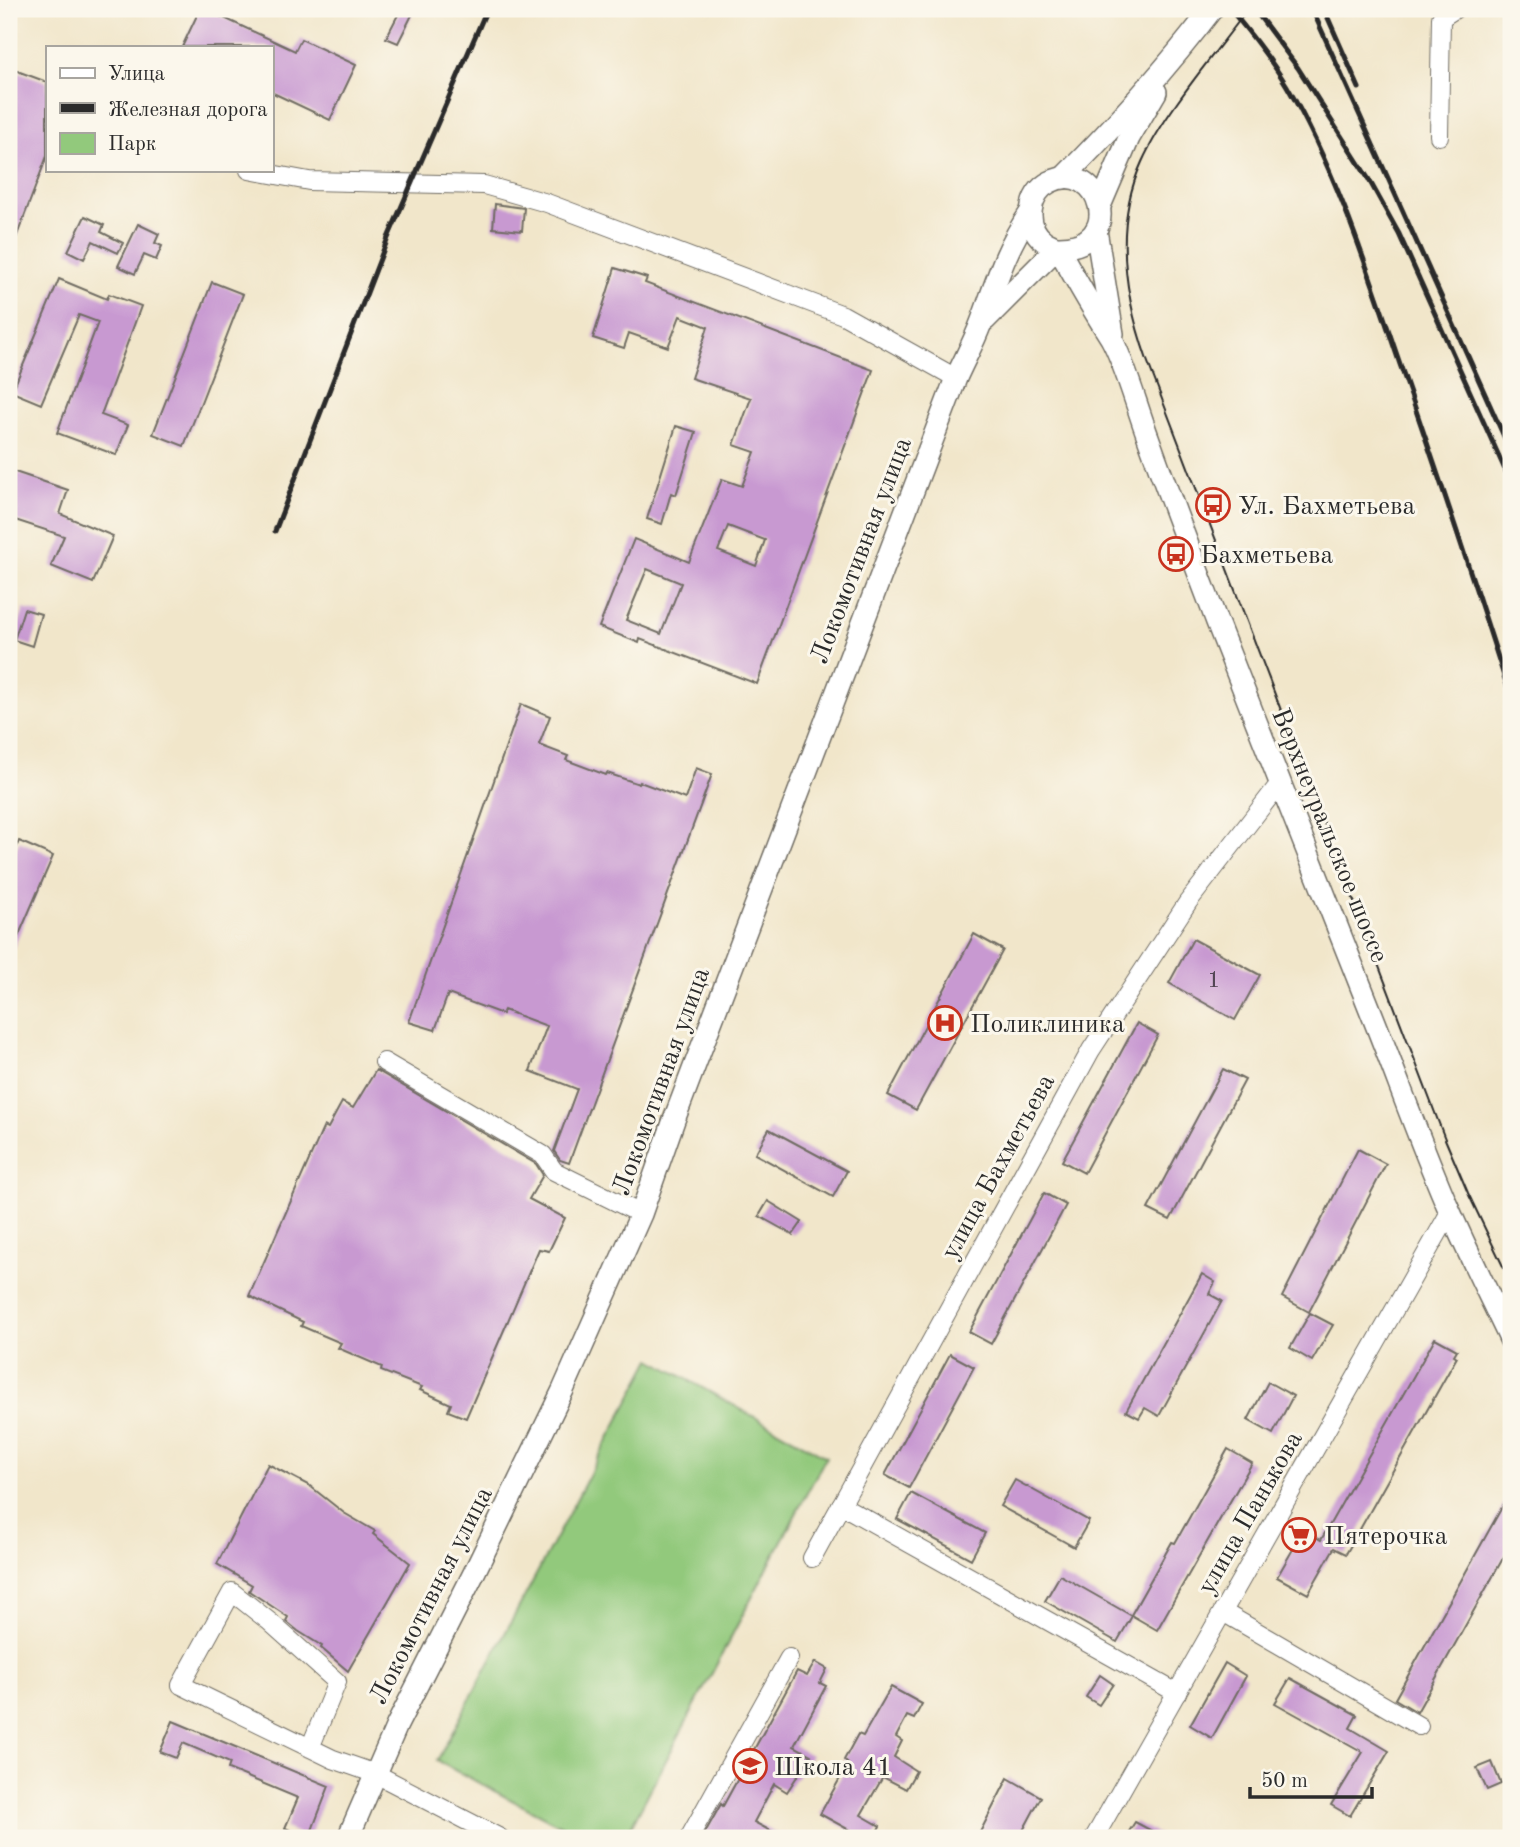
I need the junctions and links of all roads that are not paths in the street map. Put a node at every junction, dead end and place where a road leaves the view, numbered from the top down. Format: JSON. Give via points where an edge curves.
{"nodes":[{"id":1,"x":1212,"y":9,"type":"edge"},
{"id":2,"x":1455,"y":9,"type":"edge"},
{"id":3,"x":1178,"y":54,"type":"junction"},
{"id":4,"x":1439,"y":136,"type":"dead end"},
{"id":5,"x":260,"y":172,"type":"edge"},
{"id":6,"x":1063,"y":177,"type":"junction"},
{"id":7,"x":1100,"y":206,"type":"junction"},
{"id":8,"x":1030,"y":213,"type":"junction"},
{"id":9,"x":1096,"y":230,"type":"junction"},
{"id":10,"x":1058,"y":247,"type":"junction"},
{"id":11,"x":981,"y":324,"type":"junction"},
{"id":12,"x":1114,"y":343,"type":"junction"},
{"id":13,"x":956,"y":378,"type":"junction"},
{"id":14,"x":1280,"y":783,"type":"junction"},
{"id":15,"x":384,"y":1062,"type":"dead end"},
{"id":16,"x":1450,"y":1212,"type":"junction"},
{"id":17,"x":641,"y":1214,"type":"junction"},
{"id":18,"x":1511,"y":1342,"type":"edge"},
{"id":19,"x":841,"y":1506,"type":"junction"},
{"id":20,"x":812,"y":1558,"type":"dead end"},
{"id":21,"x":1223,"y":1612,"type":"junction"},
{"id":22,"x":789,"y":1658,"type":"dead end"},
{"id":23,"x":1177,"y":1693,"type":"junction"},
{"id":24,"x":1419,"y":1726,"type":"dead end"},
{"id":25,"x":310,"y":1748,"type":"junction"},
{"id":26,"x":376,"y":1773,"type":"junction"},
{"id":27,"x":348,"y":1838,"type":"edge"},
{"id":28,"x":500,"y":1838,"type":"edge"},
{"id":29,"x":689,"y":1838,"type":"edge"},
{"id":30,"x":1094,"y":1838,"type":"edge"}],
"edges":[{"from":1,"to":3,"type":"main road"},
{"from":2,"to":4,"type":"street","via":[[1441,18]]},
{"from":3,"to":6,"type":"main road"},
{"from":3,"to":7,"type":"main road","via":[[1129,138]]},
{"from":5,"to":13,"type":"street","via":[[309,181],[484,185],[547,203],[843,315]]},
{"from":6,"to":7,"type":"main road","via":[[1080,181],[1093,191]]},
{"from":6,"to":8,"type":"main road","via":[[1041,189]]},
{"from":7,"to":9,"type":"main road"},
{"from":8,"to":10,"type":"main road","via":[[1038,234]]},
{"from":8,"to":11,"type":"main road","via":[[995,278]]},
{"from":9,"to":10,"type":"main road","via":[[1073,247]]},
{"from":9,"to":12,"type":"main road"},
{"from":10,"to":11,"type":"main road"},
{"from":10,"to":12,"type":"main road"},
{"from":11,"to":13,"type":"main road","name":"Локомотивная улица"},
{"from":12,"to":14,"type":"main road","name":"Верхнеуральское шоссе"},
{"from":13,"to":17,"type":"main road","name":"Локомотивная улица"},
{"from":14,"to":16,"type":"main road","name":"Верхнеуральское шоссе"},
{"from":14,"to":19,"type":"street","name":"улица Бахметьева","via":[[1188,902],[1091,1049]]},
{"from":15,"to":17,"type":"street","via":[[543,1155],[554,1171]]},
{"from":16,"to":18,"type":"main road","name":"Верхнеуральское шоссе"},
{"from":16,"to":21,"type":"street","name":"улица Панькова"},
{"from":17,"to":26,"type":"main road","name":"Локомотивная улица","via":[[563,1390]]},
{"from":19,"to":20,"type":"street","name":"улица Бахметьева"},
{"from":19,"to":23,"type":"street"},
{"from":21,"to":23,"type":"street","name":"улица Панькова"},
{"from":21,"to":24,"type":"street"},
{"from":22,"to":29,"type":"street"},
{"from":23,"to":30,"type":"street","name":"улица Панькова"},
{"from":25,"to":25,"type":"street","via":[[181,1685],[232,1592],[337,1682]]},
{"from":25,"to":26,"type":"street"},
{"from":26,"to":27,"type":"main road","name":"Локомотивная улица"},
{"from":26,"to":28,"type":"street"}]}
